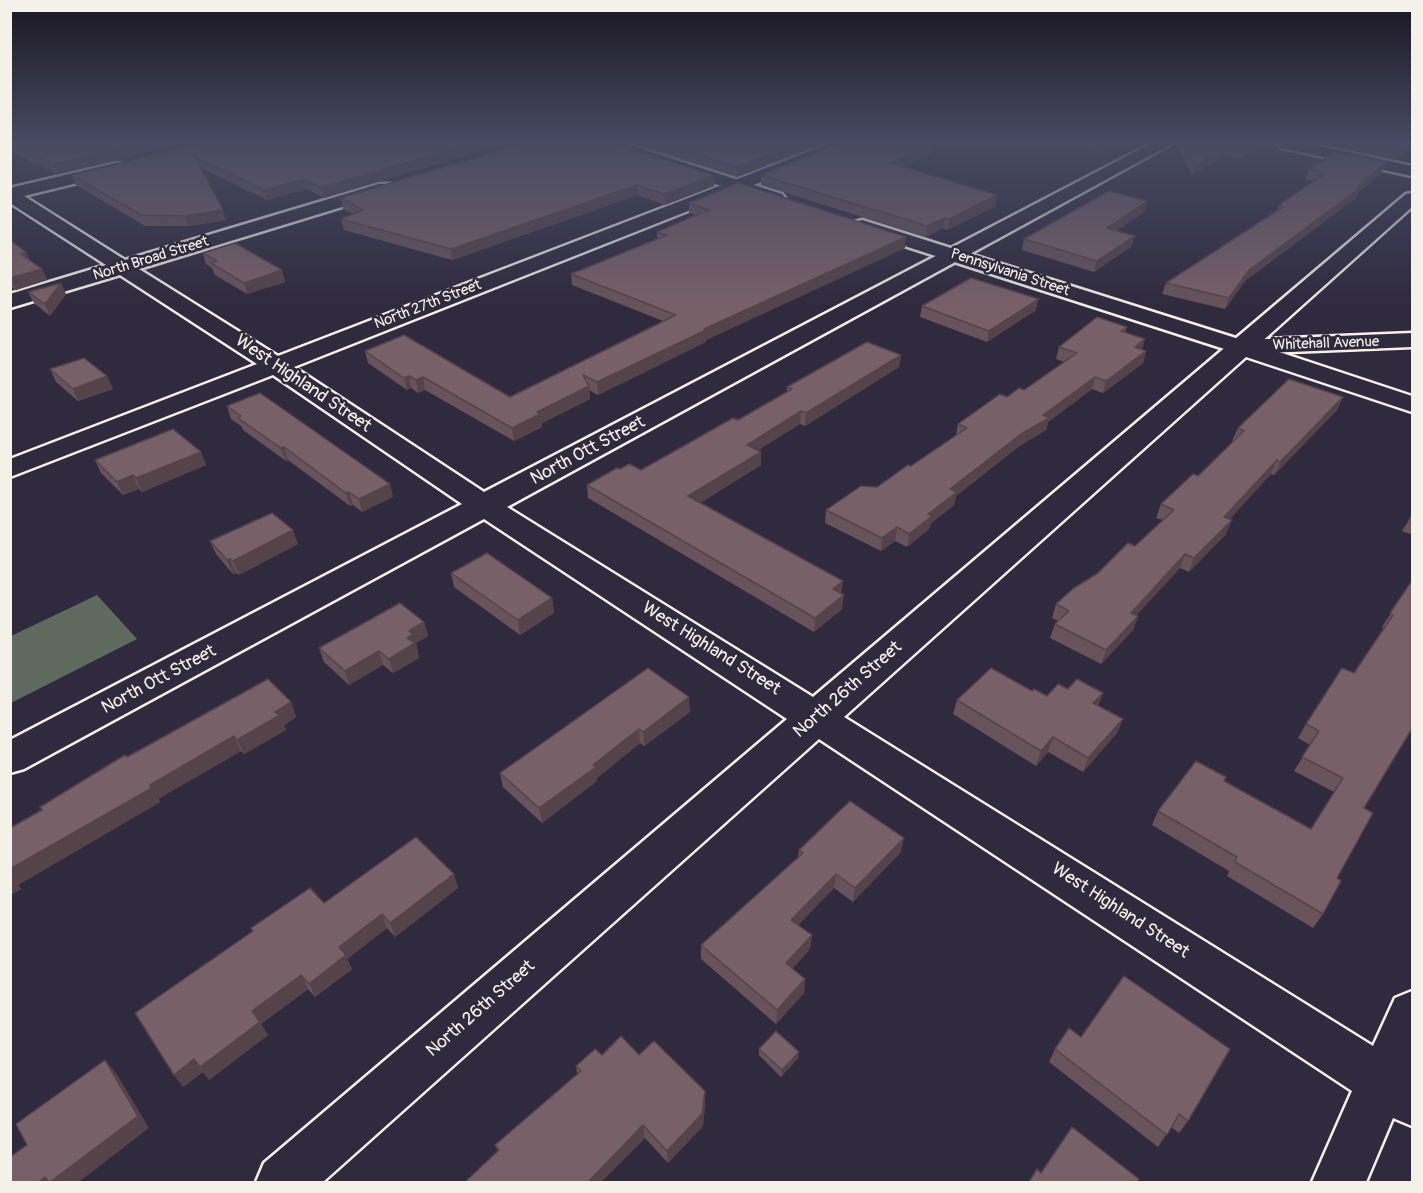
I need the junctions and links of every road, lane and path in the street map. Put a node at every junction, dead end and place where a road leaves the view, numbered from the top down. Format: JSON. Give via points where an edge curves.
{"nodes":[{"id":1,"x":16,"y":199,"type":"edge"},
{"id":2,"x":350,"y":199,"type":"edge"},
{"id":3,"x":701,"y":199,"type":"edge"},
{"id":4,"x":777,"y":199,"type":"edge"},
{"id":5,"x":1060,"y":199,"type":"edge"},
{"id":6,"x":1412,"y":199,"type":"edge"},
{"id":7,"x":790,"y":203,"type":"edge"},
{"id":8,"x":845,"y":220,"type":"edge"},
{"id":9,"x":954,"y":255,"type":"junction"},
{"id":10,"x":124,"y":267,"type":"junction"},
{"id":11,"x":10,"y":301,"type":"edge"},
{"id":12,"x":1413,"y":340,"type":"edge"},
{"id":13,"x":1240,"y":348,"type":"junction"},
{"id":14,"x":275,"y":365,"type":"junction"},
{"id":15,"x":1413,"y":404,"type":"edge"},
{"id":16,"x":10,"y":469,"type":"edge"},
{"id":17,"x":485,"y":506,"type":"junction"},
{"id":18,"x":817,"y":717,"type":"junction"},
{"id":19,"x":10,"y":758,"type":"edge"},
{"id":20,"x":1413,"y":1014,"type":"edge"},
{"id":21,"x":1398,"y":1091,"type":"edge"},
{"id":22,"x":283,"y":1182,"type":"edge"},
{"id":23,"x":1339,"y":1182,"type":"edge"}],
"edges":[{"from":1,"to":10,"type":"street","name":"West Highland Street"},
{"from":2,"to":10,"type":"street","name":"North Broad Street"},
{"from":3,"to":14,"type":"street","name":"North 27th Street"},
{"from":4,"to":7,"type":"street"},
{"from":5,"to":9,"type":"street","name":"North Ott Street"},
{"from":6,"to":13,"type":"street","name":"North 26th Street"},
{"from":8,"to":9,"type":"street","name":"Pennsylvania Street"},
{"from":9,"to":13,"type":"street","name":"Pennsylvania Street"},
{"from":9,"to":17,"type":"street","name":"North Ott Street"},
{"from":10,"to":11,"type":"street","name":"North Broad Street"},
{"from":10,"to":14,"type":"street","name":"West Highland Street"},
{"from":12,"to":13,"type":"street","name":"Whitehall Avenue"},
{"from":13,"to":15,"type":"street","name":"Pennsylvania Street"},
{"from":13,"to":18,"type":"street","name":"North 26th Street"},
{"from":14,"to":16,"type":"street","name":"North 27th Street"},
{"from":14,"to":17,"type":"street","name":"West Highland Street"},
{"from":17,"to":18,"type":"street","name":"West Highland Street"},
{"from":17,"to":19,"type":"street","name":"North Ott Street"},
{"from":18,"to":21,"type":"street","name":"West Highland Street"},
{"from":18,"to":22,"type":"street","name":"North 26th Street"},
{"from":20,"to":21,"type":"street"},
{"from":21,"to":23,"type":"street"}]}
